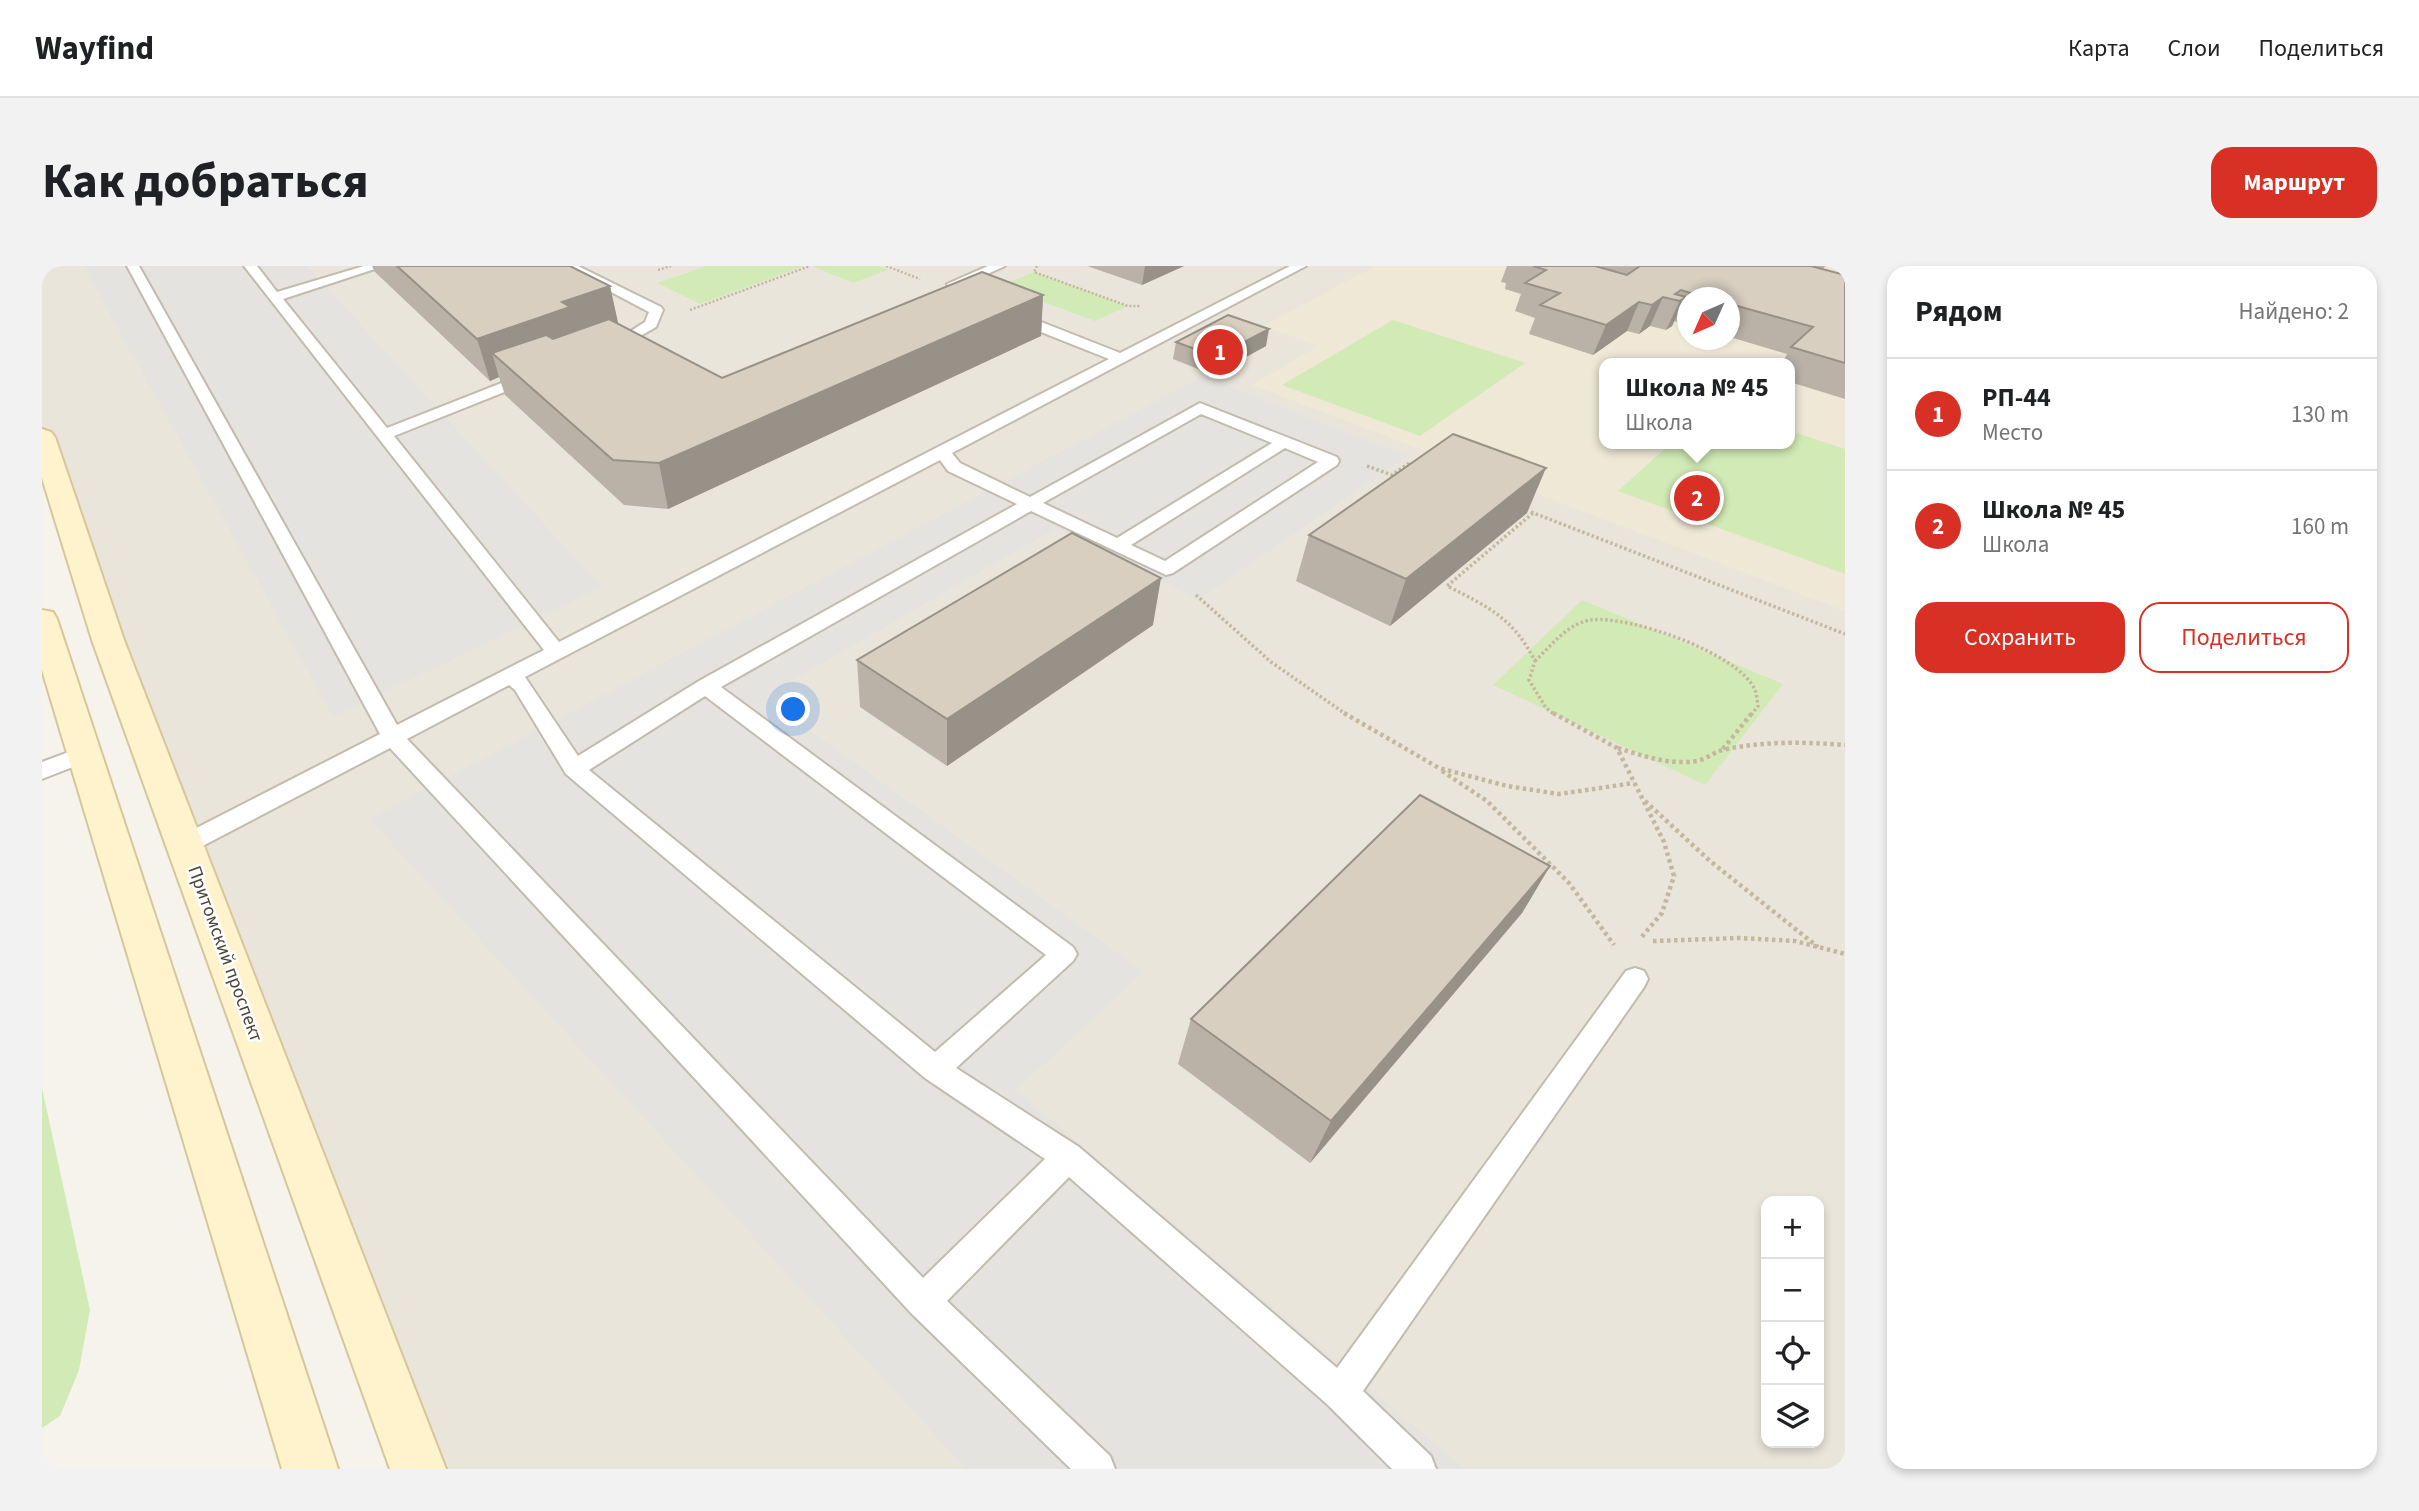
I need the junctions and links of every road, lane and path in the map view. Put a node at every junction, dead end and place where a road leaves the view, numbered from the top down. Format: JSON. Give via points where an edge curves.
{"nodes":[{"id":1,"x":133,"y":266,"type":"edge"},
{"id":2,"x":250,"y":266,"type":"edge"},
{"id":3,"x":378,"y":266,"type":"edge"},
{"id":4,"x":568,"y":266,"type":"edge"},
{"id":5,"x":810,"y":266,"type":"edge"},
{"id":6,"x":886,"y":266,"type":"edge"},
{"id":7,"x":999,"y":266,"type":"edge"},
{"id":8,"x":1037,"y":266,"type":"edge"},
{"id":9,"x":1300,"y":266,"type":"edge"},
{"id":10,"x":941,"y":290,"type":"junction"},
{"id":11,"x":274,"y":297,"type":"junction"},
{"id":12,"x":969,"y":299,"type":"edge"},
{"id":13,"x":1141,"y":306,"type":"dead end"},
{"id":14,"x":994,"y":309,"type":"edge"},
{"id":15,"x":651,"y":324,"type":"junction"},
{"id":16,"x":663,"y":358,"type":"edge"},
{"id":17,"x":1121,"y":359,"type":"junction"},
{"id":18,"x":547,"y":370,"type":"edge"},
{"id":19,"x":383,"y":435,"type":"junction"},
{"id":20,"x":42,"y":437,"type":"edge"},
{"id":21,"x":1284,"y":442,"type":"junction"},
{"id":22,"x":943,"y":452,"type":"junction"},
{"id":23,"x":1331,"y":461,"type":"junction"},
{"id":24,"x":1421,"y":469,"type":"edge"},
{"id":25,"x":1030,"y":504,"type":"junction"},
{"id":26,"x":1521,"y":508,"type":"edge"},
{"id":27,"x":1534,"y":513,"type":"junction"},
{"id":28,"x":1117,"y":546,"type":"junction"},
{"id":29,"x":1166,"y":569,"type":"junction"},
{"id":30,"x":42,"y":619,"type":"edge"},
{"id":31,"x":1845,"y":634,"type":"edge"},
{"id":32,"x":556,"y":653,"type":"junction"},
{"id":33,"x":1535,"y":661,"type":"junction"},
{"id":34,"x":511,"y":676,"type":"junction"},
{"id":35,"x":706,"y":686,"type":"junction"},
{"id":36,"x":394,"y":737,"type":"junction"},
{"id":37,"x":1845,"y":746,"type":"edge"},
{"id":38,"x":1617,"y":748,"type":"junction"},
{"id":39,"x":1723,"y":749,"type":"junction"},
{"id":40,"x":85,"y":754,"type":"junction"},
{"id":41,"x":1439,"y":768,"type":"junction"},
{"id":42,"x":575,"y":769,"type":"junction"},
{"id":43,"x":42,"y":771,"type":"edge"},
{"id":44,"x":1633,"y":783,"type":"junction"},
{"id":45,"x":1641,"y":797,"type":"junction"},
{"id":46,"x":184,"y":845,"type":"junction"},
{"id":47,"x":1818,"y":947,"type":"junction"},
{"id":48,"x":1845,"y":954,"type":"edge"},
{"id":49,"x":1635,"y":979,"type":"joint"},
{"id":50,"x":935,"y":1069,"type":"junction"},
{"id":51,"x":1068,"y":1157,"type":"junction"},
{"id":52,"x":923,"y":1301,"type":"junction"},
{"id":53,"x":1340,"y":1393,"type":"junction"},
{"id":54,"x":310,"y":1469,"type":"edge"},
{"id":55,"x":418,"y":1469,"type":"edge"},
{"id":56,"x":1097,"y":1469,"type":"edge"},
{"id":57,"x":1418,"y":1469,"type":"edge"}],
"edges":[{"from":1,"to":36,"type":"lane"},
{"from":2,"to":11,"type":"lane"},
{"from":3,"to":11,"type":"lane"},
{"from":4,"to":15,"type":"lane","via":[[656,310]]},
{"from":5,"to":15,"type":"path"},
{"from":6,"to":10,"type":"path"},
{"from":7,"to":10,"type":"lane"},
{"from":8,"to":13,"type":"path","via":[[1034,272],[1128,306]]},
{"from":9,"to":17,"type":"lane"},
{"from":10,"to":12,"type":"lane"},
{"from":11,"to":19,"type":"lane"},
{"from":14,"to":17,"type":"lane"},
{"from":15,"to":16,"type":"lane","via":[[622,340]]},
{"from":17,"to":22,"type":"lane"},
{"from":18,"to":19,"type":"lane"},
{"from":19,"to":32,"type":"lane"},
{"from":20,"to":46,"type":"main road","name":"Притомский проспект","via":[[108,640]]},
{"from":21,"to":23,"type":"lane"},
{"from":21,"to":25,"type":"lane","via":[[1200,408]]},
{"from":21,"to":28,"type":"lane"},
{"from":22,"to":25,"type":"lane","via":[[954,467]]},
{"from":22,"to":32,"type":"lane"},
{"from":23,"to":24,"type":"path","via":[[1360,472],[1368,466],[1392,475],[1408,464]]},
{"from":23,"to":29,"type":"lane"},
{"from":25,"to":28,"type":"lane"},
{"from":25,"to":35,"type":"lane"},
{"from":26,"to":27,"type":"path"},
{"from":27,"to":31,"type":"path"},
{"from":27,"to":33,"type":"path","via":[[1447,586],[1504,615],[1524,637]]},
{"from":28,"to":29,"type":"lane"},
{"from":29,"to":41,"type":"path","via":[[1271,662],[1353,719]]},
{"from":30,"to":40,"type":"main road"},
{"from":32,"to":34,"type":"lane"},
{"from":33,"to":38,"type":"path","via":[[1529,680],[1546,708]]},
{"from":33,"to":39,"type":"path","via":[[1572,625],[1592,619],[1645,625],[1714,654],[1752,683],[1759,698],[1758,706]]},
{"from":34,"to":36,"type":"lane"},
{"from":34,"to":42,"type":"lane","via":[[523,686]]},
{"from":35,"to":42,"type":"lane"},
{"from":35,"to":50,"type":"lane","via":[[1064,954]]},
{"from":36,"to":46,"type":"lane"},
{"from":36,"to":52,"type":"lane"},
{"from":37,"to":39,"type":"path","via":[[1796,741]]},
{"from":38,"to":39,"type":"path","via":[[1656,760],[1690,762],[1716,757]]},
{"from":38,"to":44,"type":"path"},
{"from":40,"to":43,"type":"lane"},
{"from":40,"to":54,"type":"main road"},
{"from":41,"to":44,"type":"path","via":[[1559,794]]},
{"from":41,"to":49,"type":"path","via":[[1487,801],[1569,883]]},
{"from":42,"to":50,"type":"lane"},
{"from":44,"to":45,"type":"path"},
{"from":45,"to":47,"type":"path"},
{"from":45,"to":47,"type":"path","via":[[1664,842],[1674,876],[1662,913],[1638,942],[1740,938]]},
{"from":46,"to":55,"type":"main road","name":"Притомский проспект"},
{"from":47,"to":48,"type":"path"},
{"from":49,"to":53,"type":"lane"},
{"from":50,"to":51,"type":"lane"},
{"from":51,"to":52,"type":"lane"},
{"from":51,"to":53,"type":"lane"},
{"from":52,"to":56,"type":"lane"},
{"from":53,"to":57,"type":"lane"}]}
